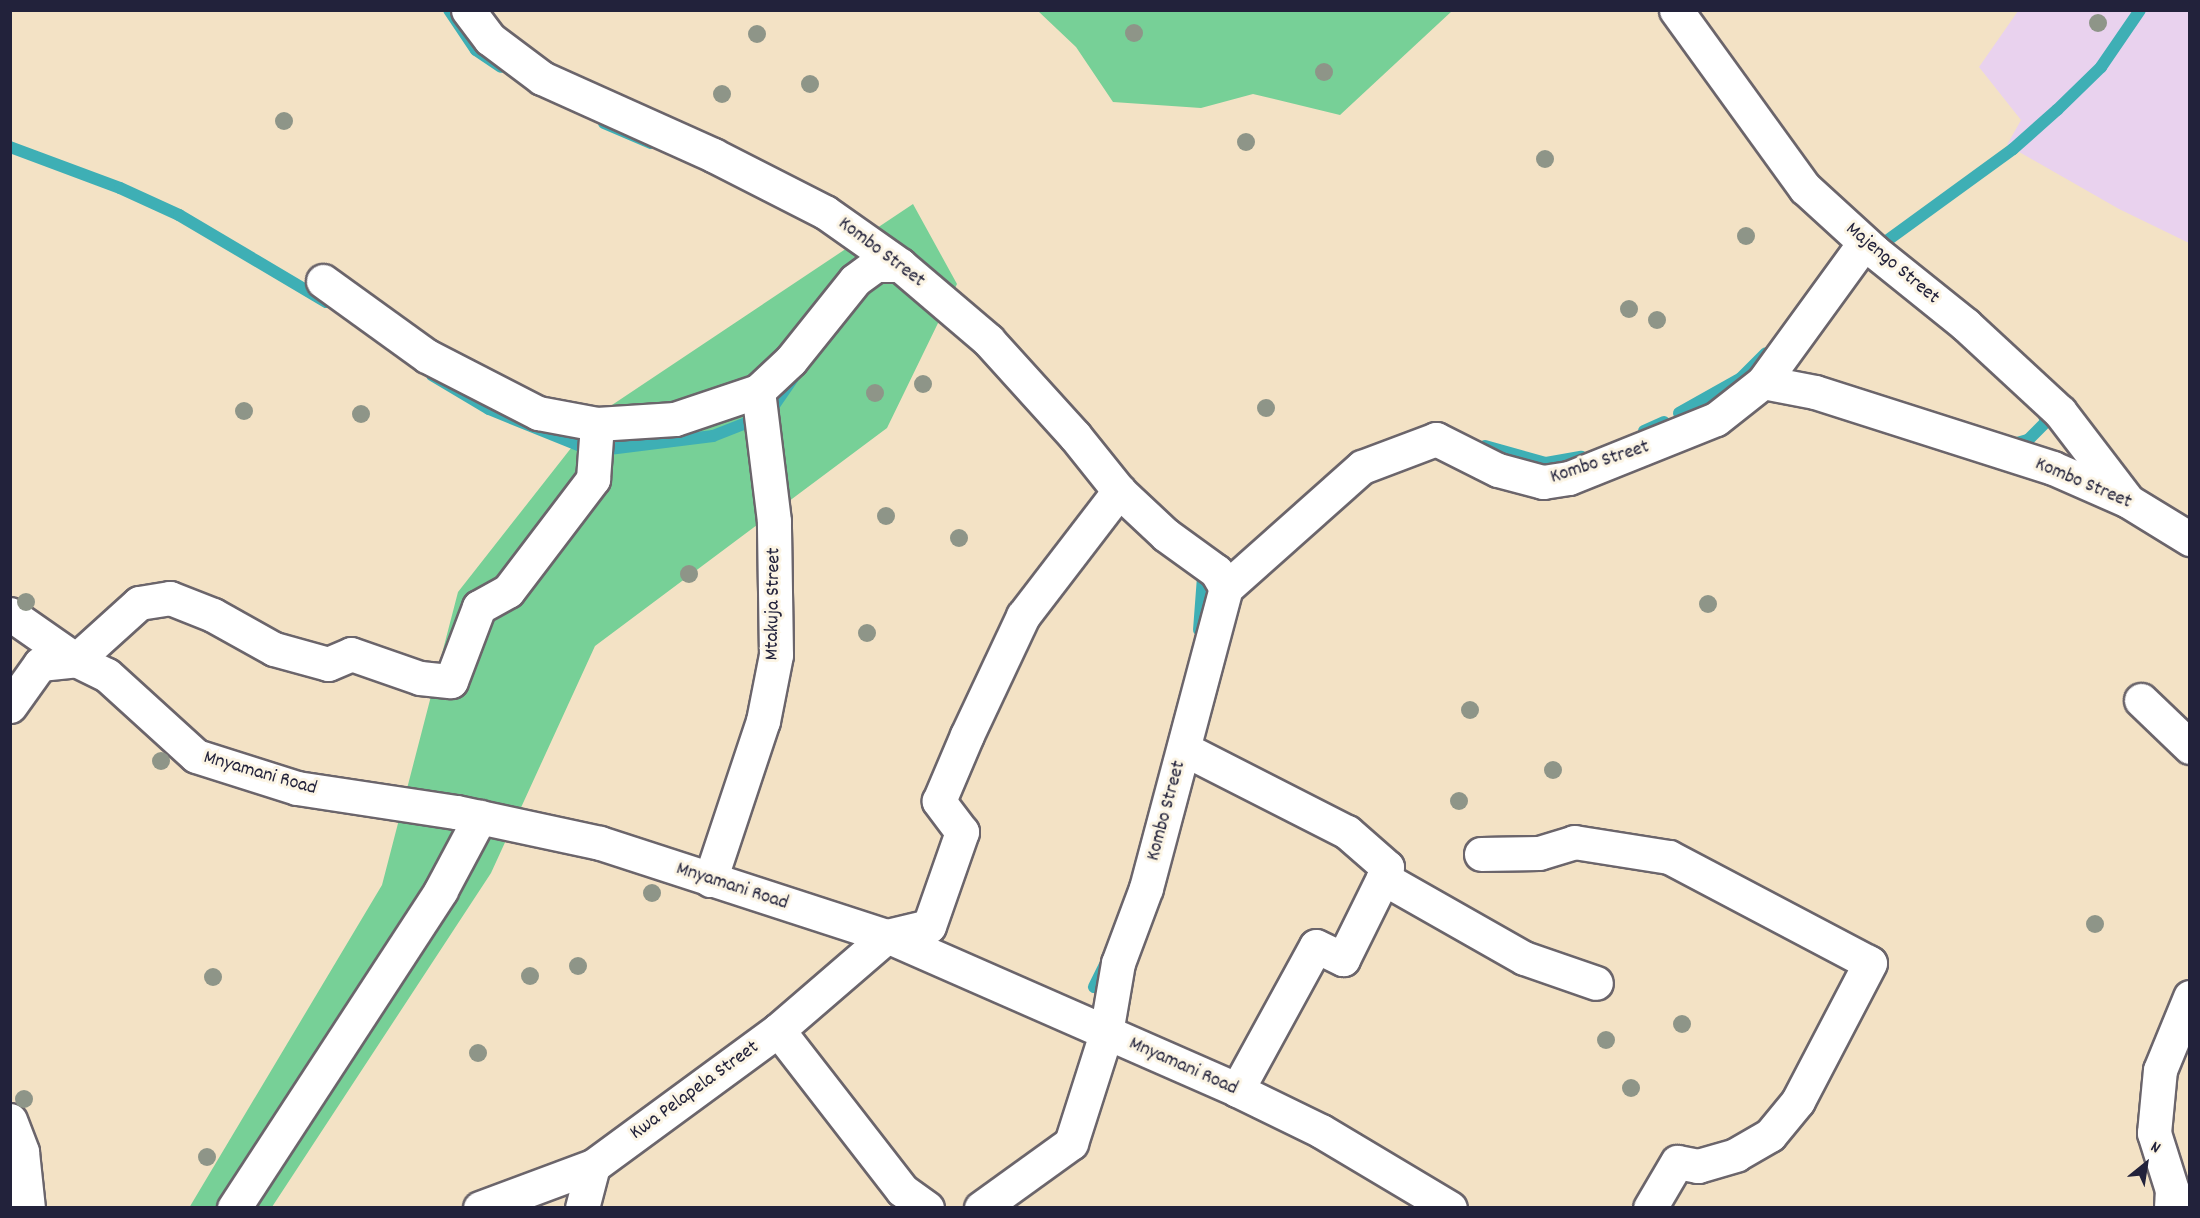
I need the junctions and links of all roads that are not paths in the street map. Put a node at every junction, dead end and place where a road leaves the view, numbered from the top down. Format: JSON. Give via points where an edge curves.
{"nodes":[{"id":1,"x":468,"y":10,"type":"edge"},
{"id":2,"x":1676,"y":10,"type":"edge"},
{"id":3,"x":1864,"y":243,"type":"junction"},
{"id":4,"x":900,"y":265,"type":"junction"},
{"id":5,"x":323,"y":281,"type":"dead end"},
{"id":6,"x":1763,"y":382,"type":"junction"},
{"id":7,"x":758,"y":391,"type":"junction"},
{"id":8,"x":597,"y":424,"type":"junction"},
{"id":9,"x":1119,"y":491,"type":"junction"},
{"id":10,"x":2128,"y":501,"type":"junction"},
{"id":11,"x":2190,"y":539,"type":"edge"},
{"id":12,"x":1226,"y":588,"type":"junction"},
{"id":13,"x":10,"y":614,"type":"edge"},
{"id":14,"x":76,"y":660,"type":"junction"},
{"id":15,"x":2141,"y":700,"type":"dead end"},
{"id":16,"x":10,"y":706,"type":"edge"},
{"id":17,"x":2190,"y":747,"type":"edge"},
{"id":18,"x":1184,"y":749,"type":"junction"},
{"id":19,"x":480,"y":817,"type":"junction"},
{"id":20,"x":1481,"y":854,"type":"dead end"},
{"id":21,"x":1383,"y":878,"type":"junction"},
{"id":22,"x":710,"y":880,"type":"junction"},
{"id":23,"x":886,"y":936,"type":"junction"},
{"id":24,"x":1596,"y":983,"type":"dead end"},
{"id":25,"x":2190,"y":997,"type":"edge"},
{"id":26,"x":778,"y":1030,"type":"junction"},
{"id":27,"x":1106,"y":1033,"type":"junction"},
{"id":28,"x":1237,"y":1090,"type":"junction"},
{"id":29,"x":10,"y":1120,"type":"edge"},
{"id":30,"x":593,"y":1166,"type":"junction"},
{"id":31,"x":28,"y":1208,"type":"edge"},
{"id":32,"x":234,"y":1208,"type":"edge"},
{"id":33,"x":480,"y":1208,"type":"edge"},
{"id":34,"x":582,"y":1208,"type":"edge"},
{"id":35,"x":927,"y":1208,"type":"edge"},
{"id":36,"x":981,"y":1208,"type":"edge"},
{"id":37,"x":1449,"y":1208,"type":"edge"},
{"id":38,"x":1650,"y":1208,"type":"edge"},
{"id":39,"x":2171,"y":1208,"type":"edge"}],
"edges":[{"from":1,"to":4,"type":"street","name":"Kombo Street","via":[[490,39],[542,78],[713,155],[825,212]]},
{"from":2,"to":3,"type":"street","name":"Majengo Street","via":[[1804,189]]},
{"from":3,"to":6,"type":"street","name":"Kombo Street"},
{"from":3,"to":10,"type":"street","name":"Majengo Street","via":[[1966,325],[2060,412]]},
{"from":4,"to":7,"type":"street","via":[[876,265],[855,280],[791,360]]},
{"from":4,"to":9,"type":"street","name":"Kombo Street","via":[[988,340]]},
{"from":5,"to":8,"type":"street","via":[[427,356],[538,413]]},
{"from":6,"to":10,"type":"street","name":"Kombo Street","via":[[1815,392],[2030,461]]},
{"from":6,"to":12,"type":"street","name":"Kombo Street","via":[[1716,419],[1687,434],[1569,478],[1543,483],[1498,470],[1436,439],[1362,467]]},
{"from":7,"to":8,"type":"street","via":[[675,419]]},
{"from":7,"to":22,"type":"street","name":"Mtakuja Street","via":[[774,521],[776,654],[764,721]]},
{"from":8,"to":14,"type":"street","via":[[592,478],[508,591],[479,607],[451,681],[420,678],[351,654],[328,664],[274,649],[213,615],[170,598],[139,603]]},
{"from":9,"to":12,"type":"street","name":"Kombo Street","via":[[1166,535],[1216,571]]},
{"from":9,"to":23,"type":"street","via":[[1023,616],[967,735],[939,801],[962,832],[929,926]]},
{"from":10,"to":11,"type":"street","name":"Kombo Street"},
{"from":12,"to":18,"type":"street","name":"Kombo Street"},
{"from":13,"to":14,"type":"street","name":"Mnyamani Road"},
{"from":14,"to":16,"type":"street","via":[[40,664]]},
{"from":14,"to":19,"type":"street","name":"Mnyamani Road","via":[[107,675],[196,756],[297,788]]},
{"from":15,"to":17,"type":"street"},
{"from":18,"to":21,"type":"street","via":[[1347,832],[1387,867]]},
{"from":18,"to":27,"type":"street","name":"Kombo Street","via":[[1146,888],[1118,963]]},
{"from":19,"to":22,"type":"street","name":"Mnyamani Road","via":[[600,843]]},
{"from":19,"to":32,"type":"street","via":[[441,890]]},
{"from":20,"to":38,"type":"street","via":[[1539,853],[1574,842],[1669,857],[1870,963],[1798,1101],[1770,1135],[1736,1155],[1698,1166],[1677,1162]]},
{"from":21,"to":24,"type":"street","via":[[1524,958]]},
{"from":21,"to":28,"type":"street","via":[[1343,959],[1316,946]]},
{"from":22,"to":23,"type":"street","name":"Mnyamani Road"},
{"from":23,"to":26,"type":"street","name":"Kwa Pelapela Street"},
{"from":23,"to":27,"type":"street","name":"Mnyamani Road"},
{"from":25,"to":39,"type":"street","via":[[2160,1070],[2154,1133],[2172,1190]]},
{"from":26,"to":30,"type":"street","name":"Kwa Pelapela Street"},
{"from":26,"to":35,"type":"street","via":[[902,1190]]},
{"from":27,"to":28,"type":"street","name":"Mnyamani Road"},
{"from":27,"to":36,"type":"street","name":"Kombo Street","via":[[1071,1143]]},
{"from":28,"to":37,"type":"street","name":"Mnyamani Road","via":[[1321,1131]]},
{"from":29,"to":31,"type":"street","via":[[22,1152]]},
{"from":30,"to":33,"type":"street","name":"Kwa Pelapela Street"},
{"from":30,"to":34,"type":"street"}]}
